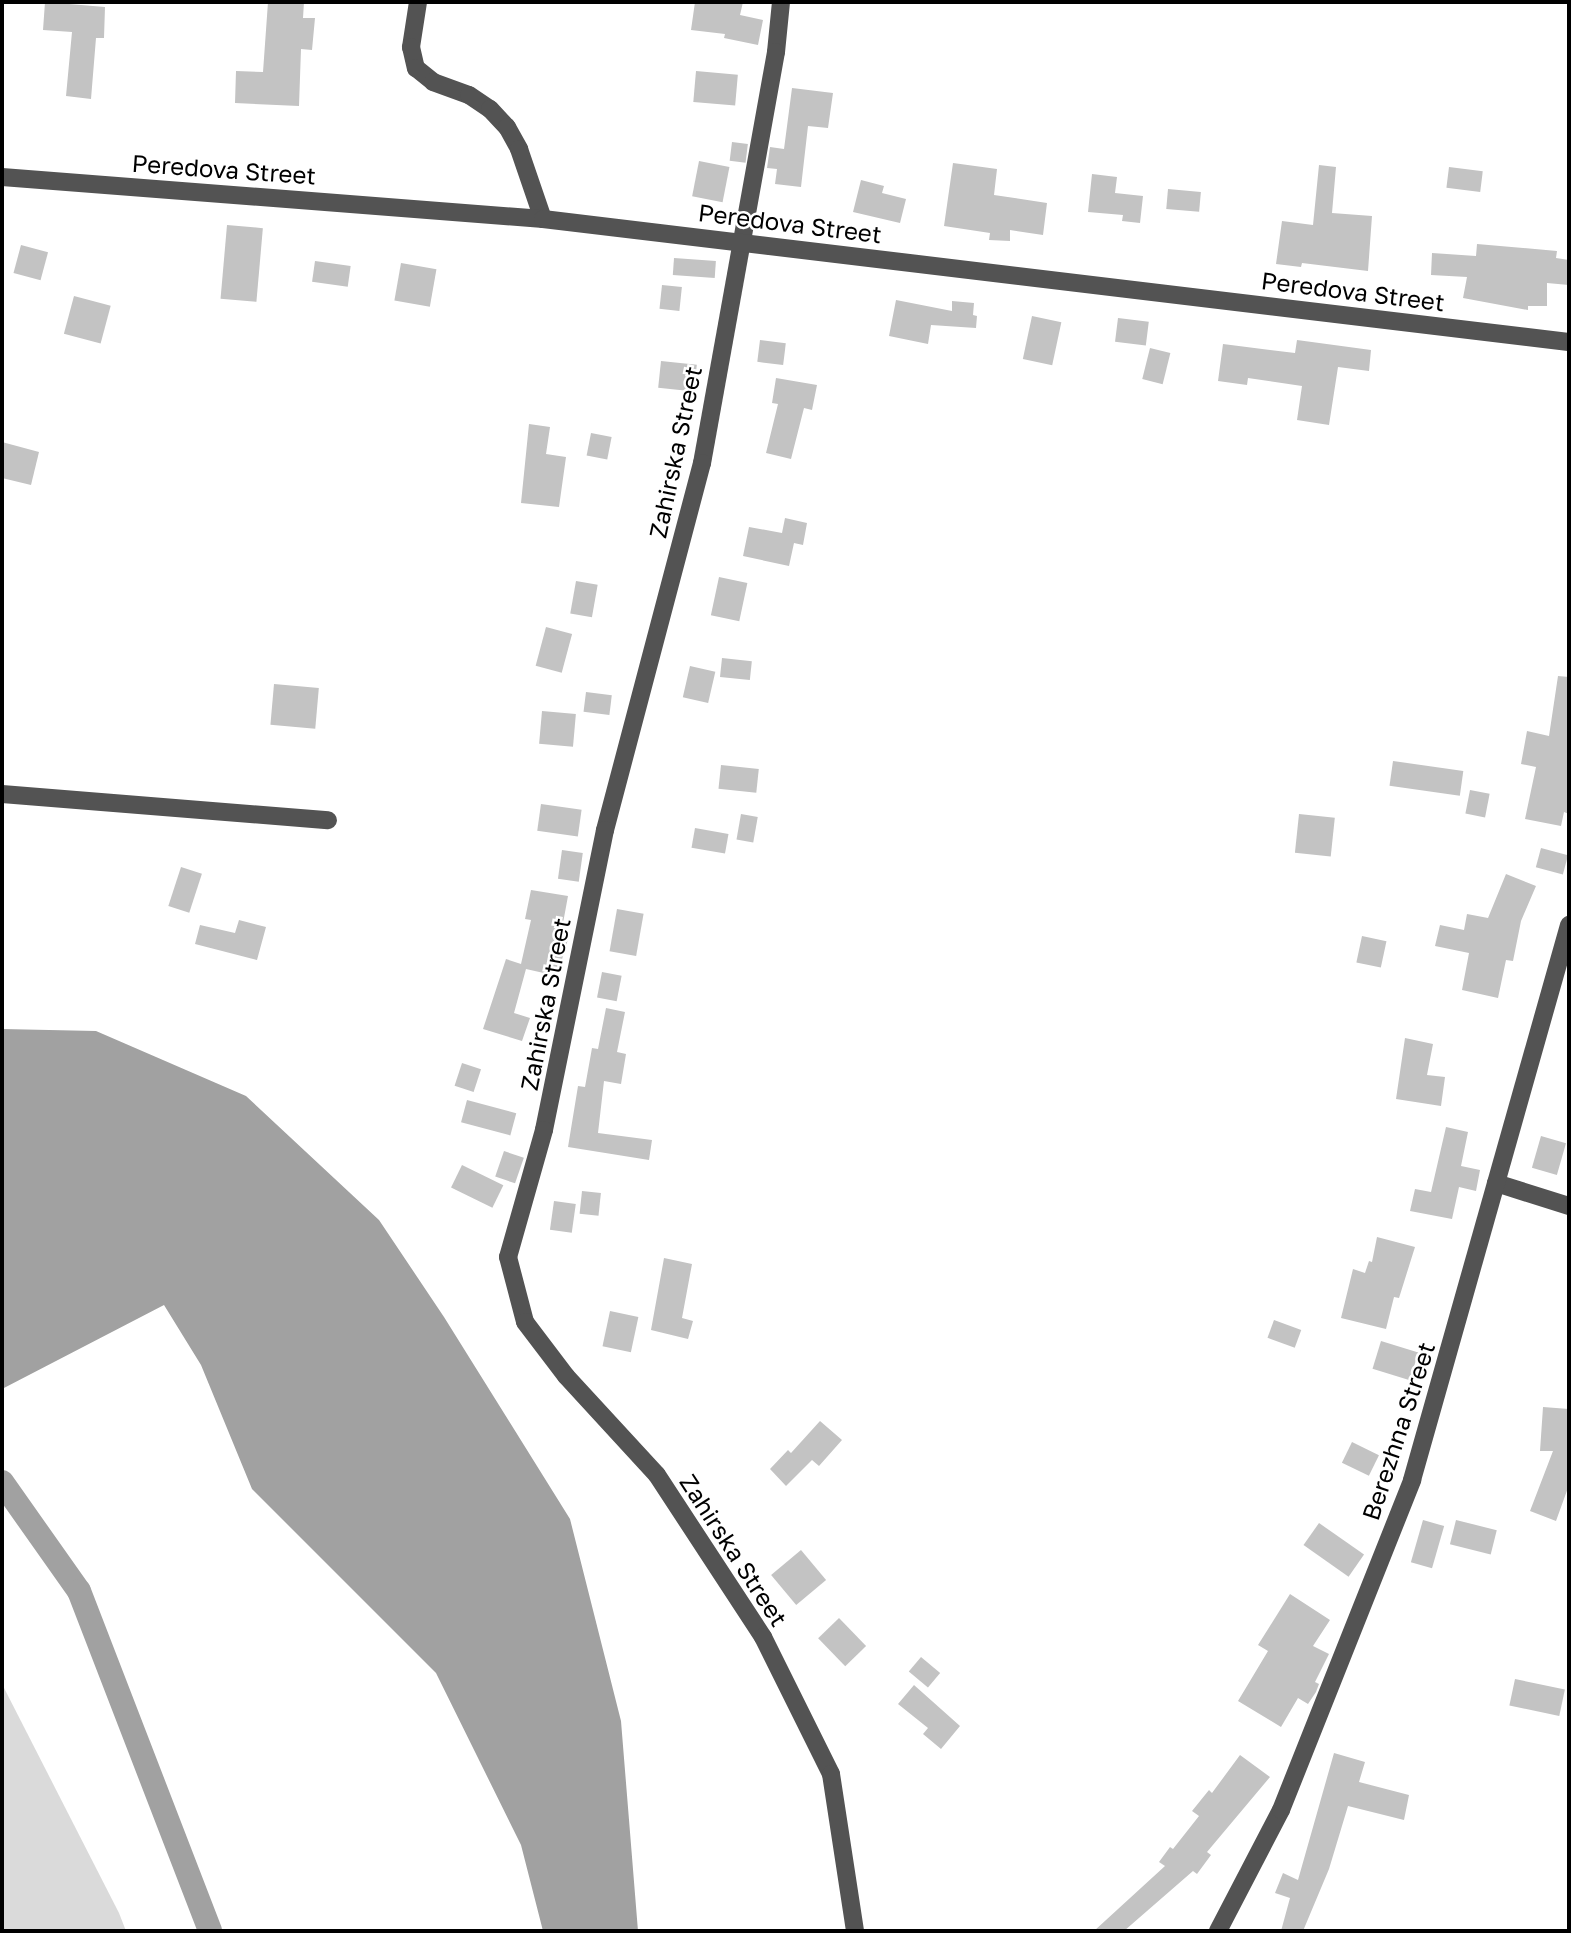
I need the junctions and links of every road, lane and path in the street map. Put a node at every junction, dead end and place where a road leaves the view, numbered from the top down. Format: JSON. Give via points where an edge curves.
{"nodes":[{"id":1,"x":418,"y":2,"type":"edge"},
{"id":2,"x":781,"y":2,"type":"edge"},
{"id":3,"x":2,"y":177,"type":"edge"},
{"id":4,"x":542,"y":219,"type":"junction"},
{"id":5,"x":743,"y":241,"type":"junction"},
{"id":6,"x":1569,"y":342,"type":"edge"},
{"id":7,"x":2,"y":794,"type":"edge"},
{"id":8,"x":328,"y":820,"type":"dead end"},
{"id":9,"x":1569,"y":925,"type":"edge"},
{"id":10,"x":1496,"y":1183,"type":"junction"},
{"id":11,"x":1569,"y":1206,"type":"edge"},
{"id":12,"x":855,"y":1931,"type":"edge"},
{"id":13,"x":1218,"y":1931,"type":"edge"}],
"edges":[{"from":1,"to":4,"type":"street","via":[[411,47],[416,68],[433,82],[469,95],[507,127]]},
{"from":2,"to":5,"type":"street","name":"Zahirska Street"},
{"from":3,"to":4,"type":"street","name":"Peredova Street"},
{"from":4,"to":5,"type":"street","name":"Peredova Street"},
{"from":5,"to":6,"type":"street","name":"Peredova Street"},
{"from":5,"to":12,"type":"street","name":"Zahirska Street","via":[[702,463],[605,830],[544,1130],[508,1257],[525,1322],[566,1376],[657,1475],[763,1637],[831,1774]]},
{"from":7,"to":8,"type":"street"},
{"from":9,"to":10,"type":"street","name":"Berezhna Street"},
{"from":10,"to":11,"type":"street"},
{"from":10,"to":13,"type":"street","name":"Berezhna Street","via":[[1412,1480],[1281,1810]]}]}
